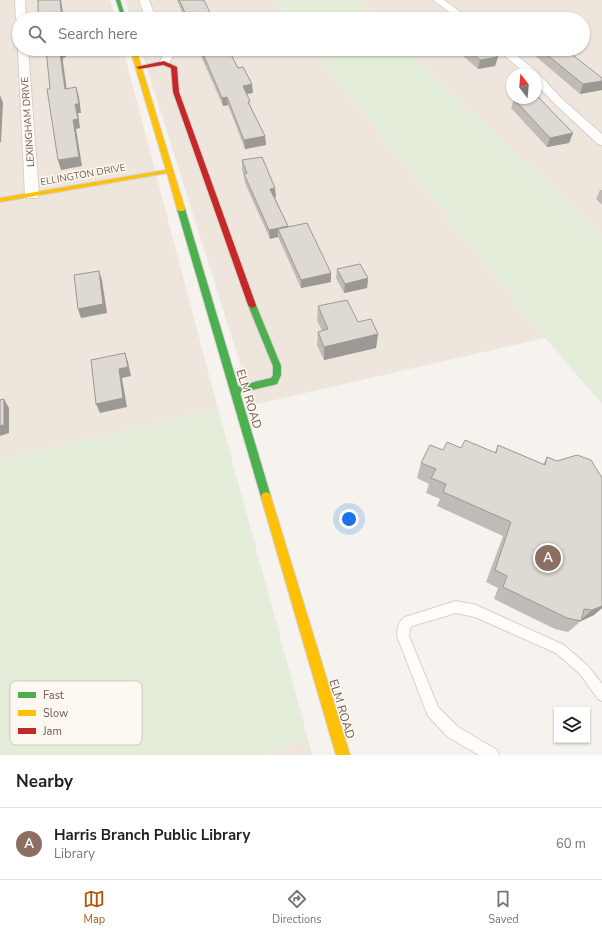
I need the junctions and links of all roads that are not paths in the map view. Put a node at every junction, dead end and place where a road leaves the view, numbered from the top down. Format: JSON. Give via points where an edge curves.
{"nodes":[{"id":1,"x":20,"y":0,"type":"edge"},
{"id":2,"x":118,"y":0,"type":"edge"},
{"id":3,"x":144,"y":0,"type":"edge"},
{"id":4,"x":438,"y":0,"type":"edge"},
{"id":5,"x":21,"y":12,"type":"edge"},
{"id":6,"x":122,"y":12,"type":"edge"},
{"id":7,"x":148,"y":12,"type":"edge"},
{"id":8,"x":455,"y":12,"type":"edge"},
{"id":9,"x":23,"y":56,"type":"edge"},
{"id":10,"x":135,"y":56,"type":"edge"},
{"id":11,"x":168,"y":56,"type":"edge"},
{"id":12,"x":511,"y":56,"type":"edge"},
{"id":13,"x":164,"y":63,"type":"junction"},
{"id":14,"x":139,"y":67,"type":"junction"},
{"id":15,"x":526,"y":68,"type":"edge"},
{"id":16,"x":542,"y":84,"type":"edge"},
{"id":17,"x":602,"y":141,"type":"edge"},
{"id":18,"x":169,"y":171,"type":"junction"},
{"id":19,"x":32,"y":195,"type":"junction"},
{"id":20,"x":0,"y":200,"type":"edge"},
{"id":21,"x":234,"y":391,"type":"junction"},
{"id":22,"x":602,"y":695,"type":"edge"},
{"id":23,"x":343,"y":755,"type":"edge"},
{"id":24,"x":492,"y":755,"type":"edge"}],
"edges":[{"from":1,"to":5,"type":"street"},
{"from":2,"to":6,"type":"street"},
{"from":3,"to":7,"type":"street"},
{"from":4,"to":8,"type":"street"},
{"from":9,"to":19,"type":"street","name":"LEXINGHAM DRIVE"},
{"from":10,"to":14,"type":"street","name":"ELM ROAD"},
{"from":11,"to":13,"type":"street"},
{"from":12,"to":15,"type":"street"},
{"from":13,"to":14,"type":"street"},
{"from":13,"to":21,"type":"street","via":[[174,67],[176,92],[252,306],[277,366],[274,380]]},
{"from":14,"to":18,"type":"street","name":"ELM ROAD"},
{"from":16,"to":17,"type":"street"},
{"from":18,"to":19,"type":"street","name":"ELLINGTON DRIVE"},
{"from":18,"to":21,"type":"street","name":"ELM ROAD"},
{"from":19,"to":20,"type":"street","name":"ELLINGTON DRIVE"},
{"from":21,"to":23,"type":"street","name":"ELM ROAD"},
{"from":22,"to":24,"type":"lane","via":[[584,670],[560,650],[476,611],[456,607],[410,621],[404,625],[403,636],[433,711],[441,722],[458,736]]}]}
